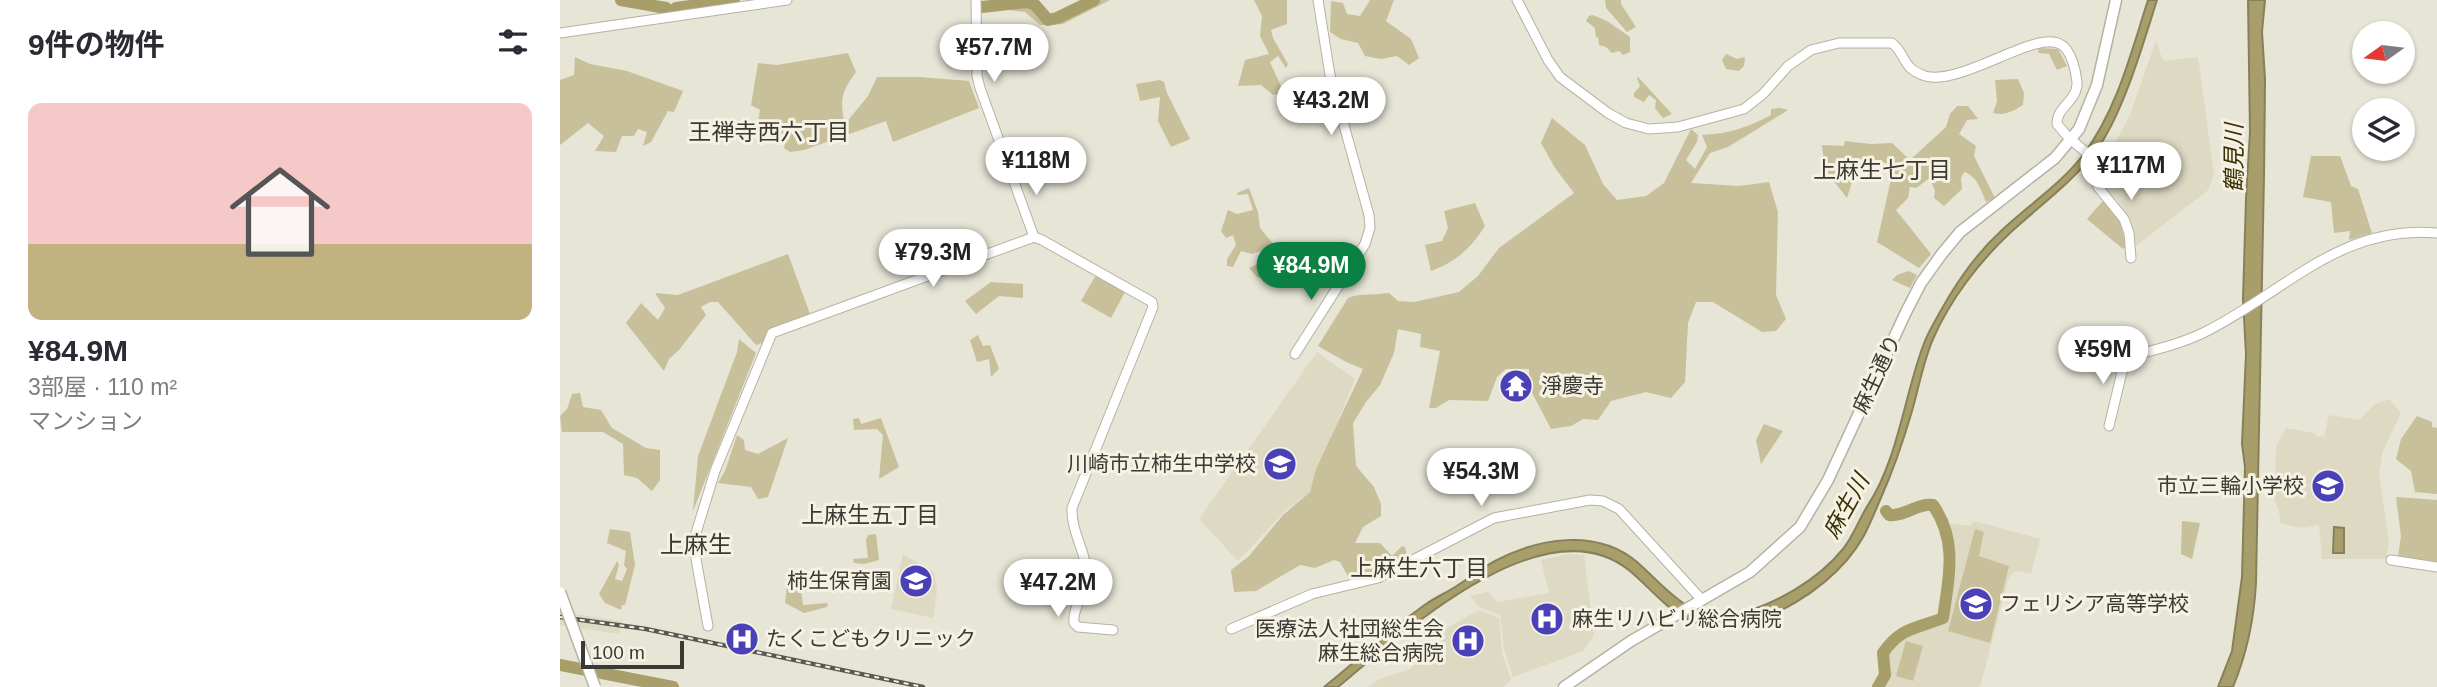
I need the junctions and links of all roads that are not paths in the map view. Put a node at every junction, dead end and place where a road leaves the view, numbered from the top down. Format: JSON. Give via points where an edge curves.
{"nodes":[{"id":1,"x":787,"y":0,"type":"edge"},
{"id":2,"x":976,"y":0,"type":"edge"},
{"id":3,"x":1318,"y":0,"type":"edge"},
{"id":4,"x":1517,"y":0,"type":"edge"},
{"id":5,"x":2116,"y":0,"type":"edge"},
{"id":6,"x":753,"y":2,"type":"edge"},
{"id":7,"x":560,"y":33,"type":"edge"},
{"id":8,"x":2071,"y":140,"type":"junction"},
{"id":9,"x":2437,"y":233,"type":"edge"},
{"id":10,"x":1034,"y":237,"type":"junction"},
{"id":11,"x":2131,"y":257,"type":"dead end"},
{"id":12,"x":1295,"y":354,"type":"dead end"},
{"id":13,"x":2109,"y":426,"type":"dead end"},
{"id":14,"x":2391,"y":560,"type":"dead end"},
{"id":15,"x":2437,"y":567,"type":"edge"},
{"id":16,"x":560,"y":592,"type":"edge"},
{"id":17,"x":1698,"y":603,"type":"junction"},
{"id":18,"x":708,"y":626,"type":"dead end"},
{"id":19,"x":1231,"y":629,"type":"dead end"},
{"id":20,"x":1114,"y":630,"type":"dead end"},
{"id":21,"x":595,"y":687,"type":"edge"},
{"id":22,"x":1564,"y":687,"type":"edge"}],
"edges":[{"from":1,"to":6,"type":"street"},
{"from":2,"to":10,"type":"street","via":[[979,88]]},
{"from":3,"to":12,"type":"street","via":[[1330,75],[1370,228],[1348,274]]},
{"from":4,"to":8,"type":"street","via":[[1560,77],[1608,113],[1640,128],[1678,127],[1735,113],[1756,100],[1788,66],[1826,45],[1892,43],[1906,64],[1933,77],[2052,42],[2063,46],[2070,57],[2077,83],[2073,98],[2056,120]]},
{"from":5,"to":8,"type":"main road","name":"麻生通り","via":[[2097,85],[2084,121]]},
{"from":6,"to":7,"type":"street"},
{"from":8,"to":11,"type":"street","via":[[2095,160],[2098,187],[2124,219]]},
{"from":8,"to":17,"type":"main road","name":"麻生通り","via":[[2055,158],[1960,232],[1921,283],[1828,480],[1800,527],[1750,572]]},
{"from":9,"to":13,"type":"street","via":[[2354,243],[2192,338],[2128,357]]},
{"from":10,"to":18,"type":"street","via":[[772,334],[715,471],[696,533]]},
{"from":10,"to":20,"type":"street","via":[[1152,302],[1072,508],[1087,579],[1074,623]]},
{"from":14,"to":15,"type":"street"},
{"from":16,"to":21,"type":"main road","bridge":true},
{"from":17,"to":19,"type":"street","via":[[1619,509],[1590,500],[1494,518],[1378,578],[1312,594]]},
{"from":17,"to":22,"type":"main road","name":"麻生通り"}]}
